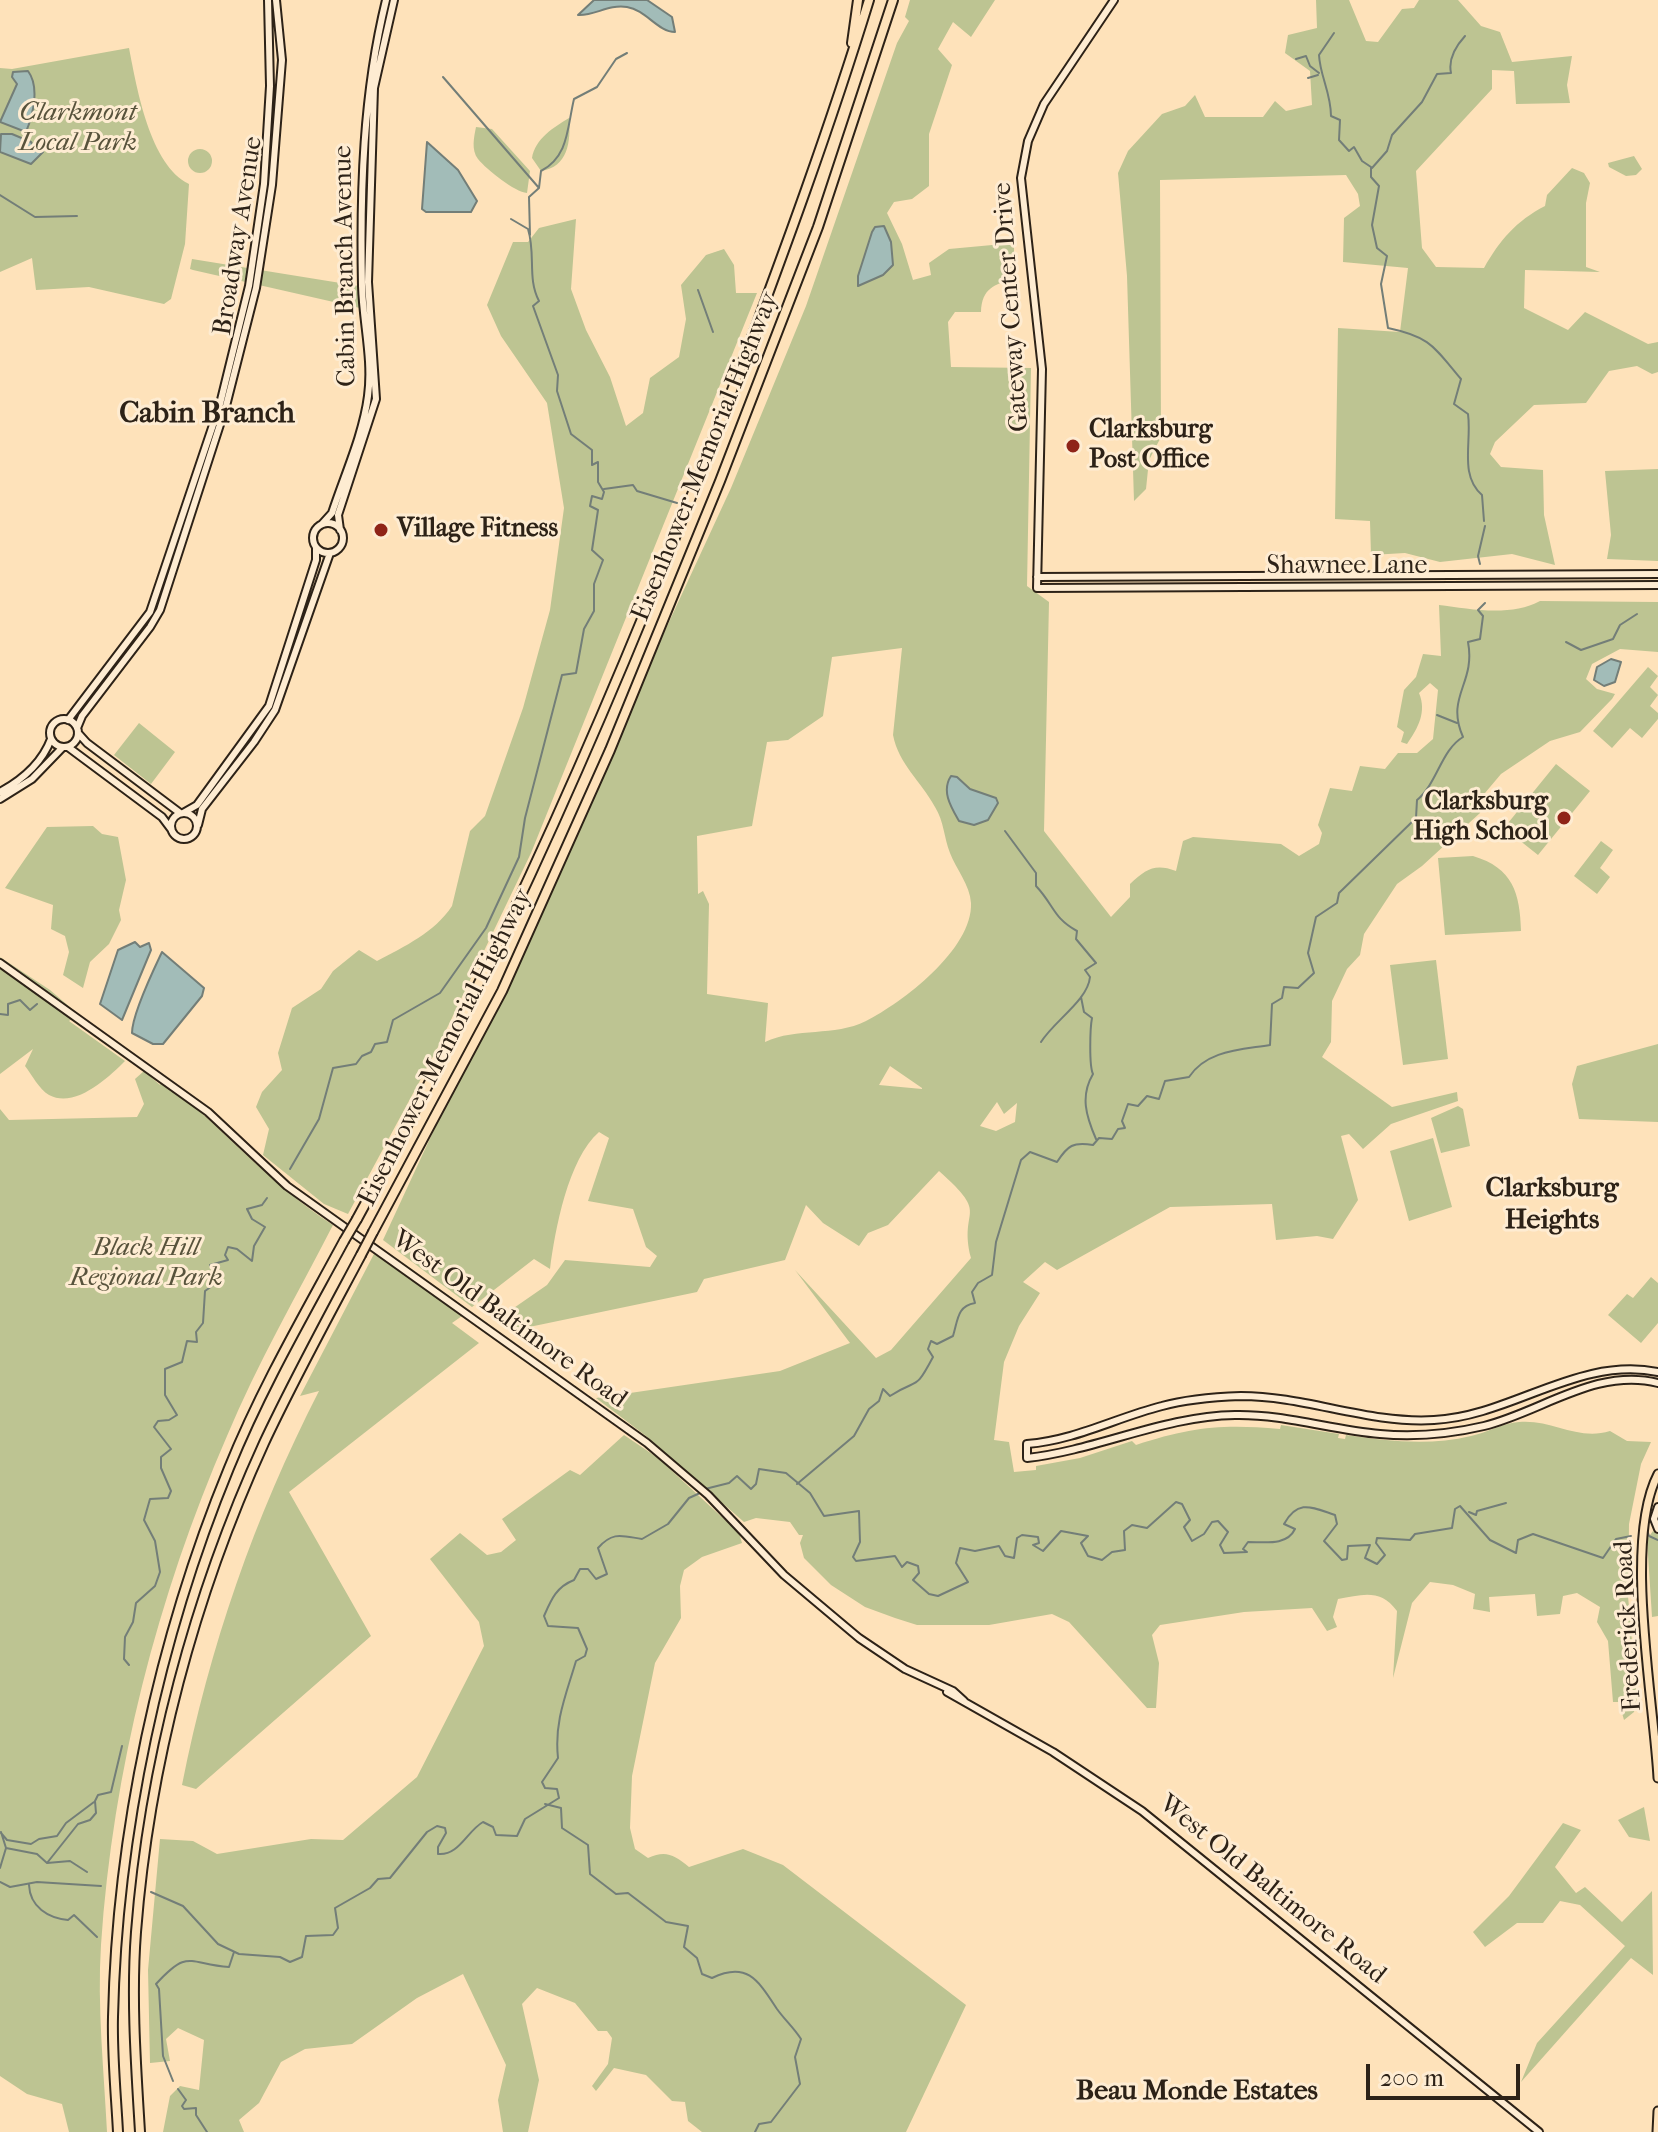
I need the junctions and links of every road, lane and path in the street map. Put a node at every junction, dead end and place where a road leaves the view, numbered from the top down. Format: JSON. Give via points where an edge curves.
{"nodes":[{"id":1,"x":268,"y":0,"type":"edge"},
{"id":2,"x":276,"y":0,"type":"edge"},
{"id":3,"x":386,"y":0,"type":"edge"},
{"id":4,"x":394,"y":0,"type":"edge"},
{"id":5,"x":858,"y":0,"type":"edge"},
{"id":6,"x":869,"y":0,"type":"edge"},
{"id":7,"x":895,"y":0,"type":"edge"},
{"id":8,"x":1114,"y":0,"type":"edge"},
{"id":9,"x":849,"y":67,"type":"junction"},
{"id":10,"x":322,"y":524,"type":"junction"},
{"id":11,"x":340,"y":530,"type":"junction"},
{"id":12,"x":316,"y":548,"type":"junction"},
{"id":13,"x":330,"y":553,"type":"junction"},
{"id":14,"x":1658,"y":574,"type":"edge"},
{"id":15,"x":1037,"y":577,"type":"junction"},
{"id":16,"x":1658,"y":585,"type":"edge"},
{"id":17,"x":1037,"y":588,"type":"joint"},
{"id":18,"x":68,"y":720,"type":"junction"},
{"id":19,"x":78,"y":730,"type":"junction"},
{"id":20,"x":51,"y":739,"type":"junction"},
{"id":21,"x":65,"y":748,"type":"junction"},
{"id":22,"x":0,"y":792,"type":"edge"},
{"id":23,"x":0,"y":799,"type":"edge"},
{"id":24,"x":182,"y":813,"type":"junction"},
{"id":25,"x":198,"y":825,"type":"junction"},
{"id":26,"x":171,"y":829,"type":"junction"},
{"id":27,"x":0,"y":963,"type":"edge"},
{"id":28,"x":1658,"y":1372,"type":"edge"},
{"id":29,"x":1658,"y":1383,"type":"edge"},
{"id":30,"x":1658,"y":1474,"type":"edge"},
{"id":31,"x":1658,"y":1507,"type":"edge"},
{"id":32,"x":1658,"y":1529,"type":"edge"},
{"id":33,"x":1658,"y":1778,"type":"edge"},
{"id":34,"x":1658,"y":2111,"type":"edge"},
{"id":35,"x":118,"y":2132,"type":"edge"},
{"id":36,"x":140,"y":2132,"type":"edge"},
{"id":37,"x":1539,"y":2132,"type":"edge"},
{"id":38,"x":1657,"y":2132,"type":"edge"}],
"edges":[{"from":1,"to":18,"type":"street","name":"Broadway Avenue","via":[[264,184],[249,286],[220,404],[150,612]]},
{"from":2,"to":19,"type":"street","name":"Broadway Avenue","via":[[282,60],[272,185],[238,365],[160,610],[82,716]]},
{"from":3,"to":10,"type":"street","name":"Cabin Branch Avenue","via":[[367,87],[364,142],[362,282],[368,401],[332,513]]},
{"from":4,"to":11,"type":"street","name":"Cabin Branch Avenue","via":[[374,95],[368,282],[376,399],[338,515]]},
{"from":5,"to":9,"type":"highway"},
{"from":6,"to":9,"type":"highway","name":"Eisenhower Memorial Highway"},
{"from":7,"to":36,"type":"highway","name":"Eisenhower Memorial Highway","bridge":true,"via":[[818,227],[720,481],[558,872],[502,991],[291,1388],[245,1488],[207,1591],[170,1715],[145,1858],[136,1934]]},
{"from":8,"to":15,"type":"street","name":"Gateway Center Drive","via":[[1044,104],[1025,149],[1021,178],[1042,369]]},
{"from":9,"to":35,"type":"highway","name":"Eisenhower Memorial Highway","bridge":true,"via":[[682,525],[543,852],[433,1081],[271,1377],[229,1466],[190,1571],[164,1658],[127,1847],[113,2017]]},
{"from":10,"to":11,"type":"street"},
{"from":10,"to":12,"type":"street","via":[[313,533]]},
{"from":11,"to":13,"type":"street","via":[[342,543]]},
{"from":12,"to":13,"type":"street"},
{"from":12,"to":24,"type":"street","via":[[269,706],[197,805]]},
{"from":13,"to":25,"type":"street","via":[[275,710],[202,809]]},
{"from":14,"to":15,"type":"street","name":"Shawnee Lane"},
{"from":15,"to":17,"type":"street","name":"Gateway Center Drive"},
{"from":16,"to":17,"type":"street","name":"Shawnee Lane"},
{"from":18,"to":19,"type":"street"},
{"from":18,"to":20,"type":"street","via":[[56,722]]},
{"from":19,"to":21,"type":"street","via":[[74,744]]},
{"from":19,"to":24,"type":"street"},
{"from":20,"to":21,"type":"street"},
{"from":20,"to":22,"type":"street","via":[[26,774]]},
{"from":21,"to":23,"type":"street","via":[[32,779]]},
{"from":21,"to":26,"type":"street","via":[[162,817]]},
{"from":24,"to":25,"type":"street"},
{"from":24,"to":26,"type":"street"},
{"from":25,"to":26,"type":"street","via":[[187,840],[177,838]]},
{"from":27,"to":37,"type":"street","name":"West Old Baltimore Road","via":[[183,1093],[287,1186],[647,1443],[699,1486],[822,1609],[905,1669],[953,1691],[1142,1811]]},
{"from":28,"to":29,"type":"street","via":[[1612,1369],[1585,1374],[1475,1414],[1434,1420],[1386,1419],[1243,1396],[1196,1400],[1161,1406],[1080,1436],[1027,1444],[1027,1458],[1235,1415],[1381,1434],[1461,1431],[1601,1382],[1622,1378]]},
{"from":30,"to":33,"type":"main road","name":"Frederick Road","via":[[1647,1505],[1641,1568]]},
{"from":31,"to":32,"type":"street"},
{"from":34,"to":38,"type":"main road"}]}
